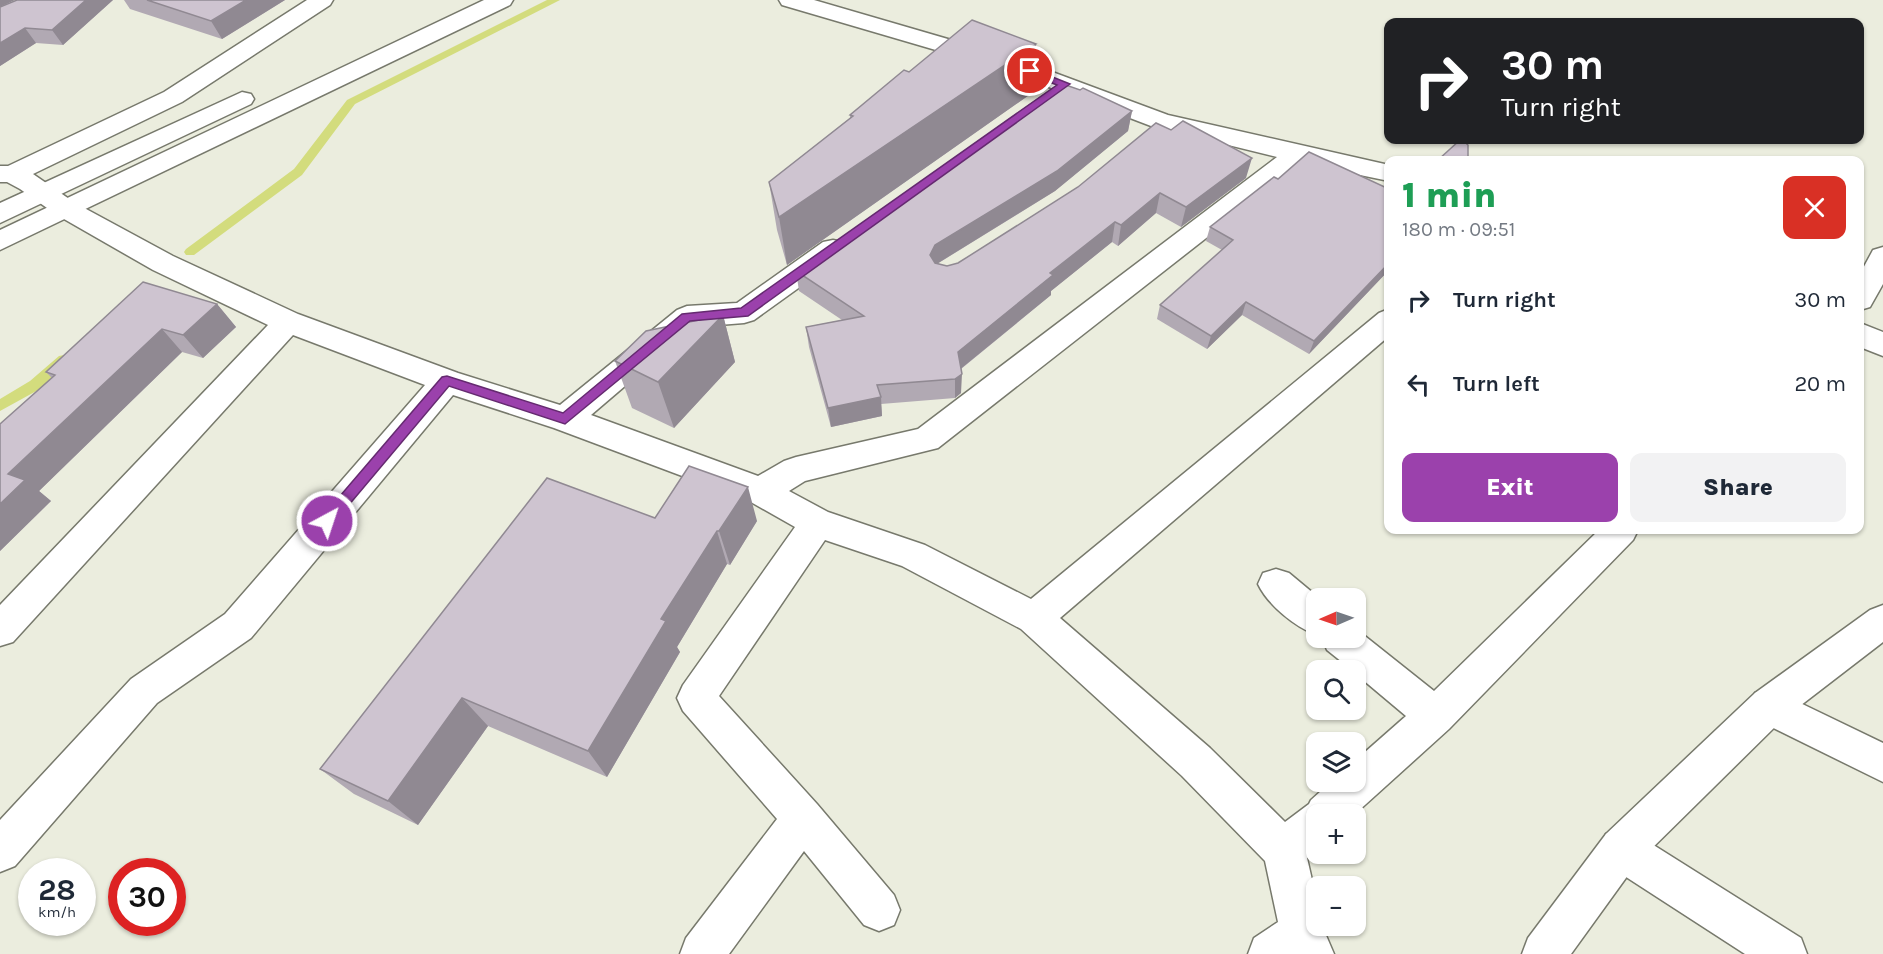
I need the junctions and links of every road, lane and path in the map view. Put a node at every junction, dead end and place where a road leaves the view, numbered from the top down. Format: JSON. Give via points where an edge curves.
{"nodes":[{"id":1,"x":322,"y":0,"type":"edge"},
{"id":2,"x":454,"y":0,"type":"edge"},
{"id":3,"x":502,"y":0,"type":"edge"},
{"id":4,"x":790,"y":0,"type":"edge"},
{"id":5,"x":1065,"y":84,"type":"junction"},
{"id":6,"x":1035,"y":105,"type":"edge"},
{"id":7,"x":1160,"y":122,"type":"junction"},
{"id":8,"x":1134,"y":142,"type":"edge"},
{"id":9,"x":1297,"y":154,"type":"junction"},
{"id":10,"x":1384,"y":172,"type":"edge"},
{"id":11,"x":6,"y":174,"type":"edge"},
{"id":12,"x":54,"y":201,"type":"junction"},
{"id":13,"x":0,"y":214,"type":"edge"},
{"id":14,"x":851,"y":237,"type":"edge"},
{"id":15,"x":0,"y":241,"type":"edge"},
{"id":16,"x":1883,"y":257,"type":"edge"},
{"id":17,"x":1864,"y":293,"type":"edge"},
{"id":18,"x":288,"y":322,"type":"junction"},
{"id":19,"x":1384,"y":324,"type":"edge"},
{"id":20,"x":1864,"y":336,"type":"edge"},
{"id":21,"x":1883,"y":345,"type":"edge"},
{"id":22,"x":447,"y":381,"type":"junction"},
{"id":23,"x":565,"y":419,"type":"junction"},
{"id":24,"x":761,"y":491,"type":"junction"},
{"id":25,"x":817,"y":523,"type":"junction"},
{"id":26,"x":1617,"y":534,"type":"edge"},
{"id":27,"x":1276,"y":584,"type":"dead end"},
{"id":28,"x":1306,"y":610,"type":"edge"},
{"id":29,"x":1034,"y":618,"type":"junction"},
{"id":30,"x":1883,"y":621,"type":"edge"},
{"id":31,"x":0,"y":630,"type":"edge"},
{"id":32,"x":1352,"y":648,"type":"edge"},
{"id":33,"x":1768,"y":706,"type":"junction"},
{"id":34,"x":1435,"y":716,"type":"junction"},
{"id":35,"x":1883,"y":763,"type":"edge"},
{"id":36,"x":1336,"y":804,"type":"edge"},
{"id":37,"x":803,"y":818,"type":"junction"},
{"id":38,"x":1306,"y":831,"type":"edge"},
{"id":39,"x":1621,"y":849,"type":"junction"},
{"id":40,"x":1284,"y":850,"type":"junction"},
{"id":41,"x":0,"y":851,"type":"edge"},
{"id":42,"x":879,"y":910,"type":"dead end"},
{"id":43,"x":1295,"y":946,"type":"edge"},
{"id":44,"x":702,"y":954,"type":"edge"},
{"id":45,"x":1544,"y":954,"type":"edge"},
{"id":46,"x":1785,"y":954,"type":"edge"}],
"edges":[{"from":1,"to":11,"type":"street","via":[[173,97]]},
{"from":2,"to":12,"type":"street"},
{"from":3,"to":12,"type":"street"},
{"from":4,"to":5,"type":"street"},
{"from":5,"to":6,"type":"street"},
{"from":5,"to":7,"type":"street"},
{"from":7,"to":8,"type":"street"},
{"from":7,"to":9,"type":"street"},
{"from":9,"to":10,"type":"street"},
{"from":9,"to":24,"type":"street","via":[[927,439],[796,470]]},
{"from":11,"to":12,"type":"street","via":[[29,183]]},
{"from":12,"to":13,"type":"street"},
{"from":12,"to":15,"type":"street"},
{"from":12,"to":18,"type":"street","via":[[163,263]]},
{"from":14,"to":23,"type":"street","via":[[744,313],[687,317]]},
{"from":16,"to":17,"type":"street"},
{"from":18,"to":22,"type":"street"},
{"from":18,"to":31,"type":"street"},
{"from":19,"to":29,"type":"street"},
{"from":20,"to":21,"type":"street"},
{"from":22,"to":23,"type":"street"},
{"from":22,"to":41,"type":"street","via":[[238,626],[144,691]]},
{"from":23,"to":24,"type":"street"},
{"from":24,"to":25,"type":"street"},
{"from":25,"to":29,"type":"street","via":[[913,555]]},
{"from":25,"to":37,"type":"street","via":[[696,698]]},
{"from":26,"to":34,"type":"street"},
{"from":27,"to":28,"type":"street"},
{"from":29,"to":40,"type":"street","via":[[1196,762]]},
{"from":30,"to":33,"type":"street"},
{"from":32,"to":34,"type":"street"},
{"from":33,"to":35,"type":"street"},
{"from":33,"to":39,"type":"street"},
{"from":34,"to":36,"type":"street"},
{"from":37,"to":42,"type":"street"},
{"from":37,"to":44,"type":"street"},
{"from":38,"to":40,"type":"street"},
{"from":39,"to":45,"type":"street"},
{"from":39,"to":46,"type":"street"},
{"from":40,"to":43,"type":"street"}]}
